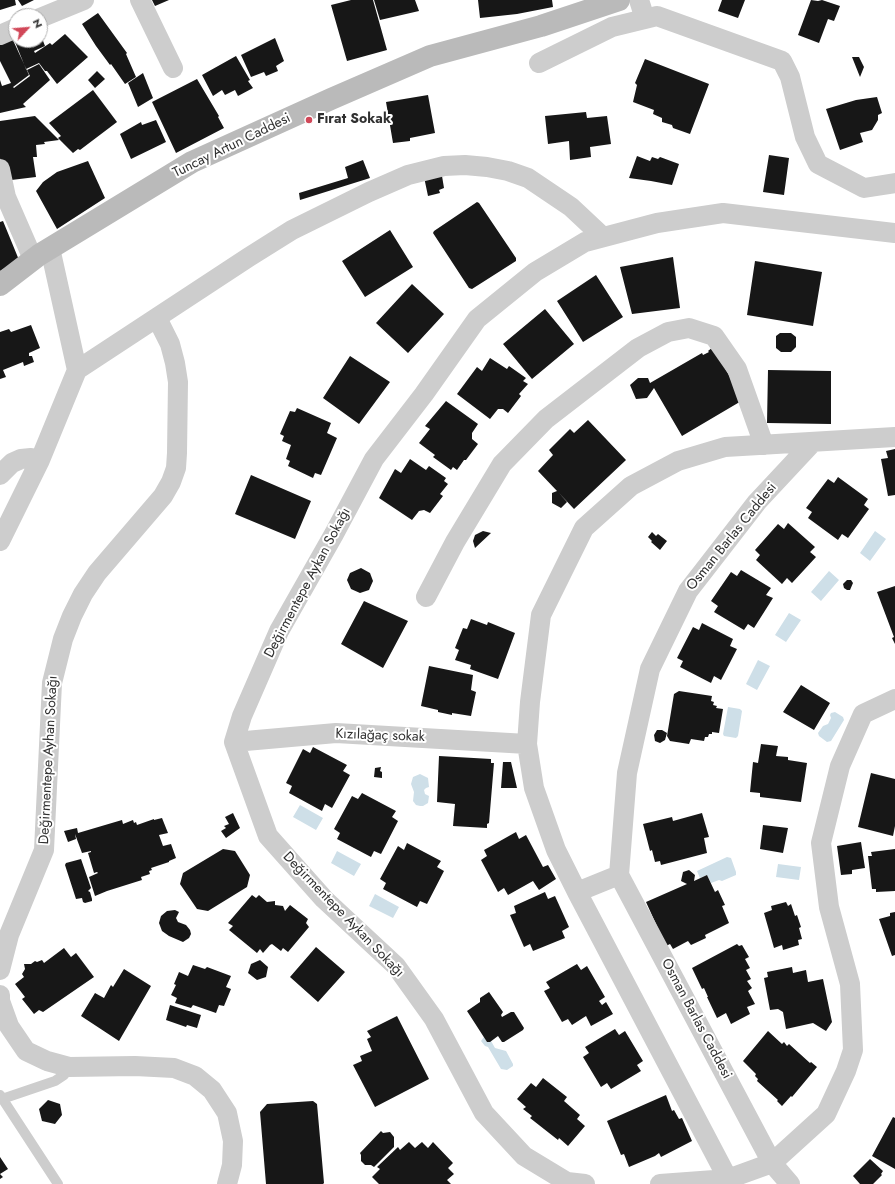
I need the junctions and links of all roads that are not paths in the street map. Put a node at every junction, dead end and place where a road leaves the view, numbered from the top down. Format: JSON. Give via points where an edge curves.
{"nodes":[{"id":1,"x":140,"y":0,"type":"edge"},
{"id":2,"x":619,"y":0,"type":"edge"},
{"id":3,"x":639,"y":0,"type":"edge"},
{"id":4,"x":71,"y":2,"type":"edge"},
{"id":5,"x":48,"y":14,"type":"edge"},
{"id":6,"x":645,"y":19,"type":"junction"},
{"id":7,"x":539,"y":63,"type":"dead end"},
{"id":8,"x":173,"y":68,"type":"dead end"},
{"id":9,"x":0,"y":169,"type":"edge"},
{"id":10,"x":895,"y":183,"type":"edge"},
{"id":11,"x":895,"y":233,"type":"edge"},
{"id":12,"x":603,"y":237,"type":"junction"},
{"id":13,"x":42,"y":254,"type":"junction"},
{"id":14,"x":0,"y":285,"type":"edge"},
{"id":15,"x":157,"y":318,"type":"junction"},
{"id":16,"x":78,"y":370,"type":"junction"},
{"id":17,"x":895,"y":437,"type":"edge"},
{"id":18,"x":813,"y":442,"type":"junction"},
{"id":19,"x":764,"y":445,"type":"junction"},
{"id":20,"x":40,"y":460,"type":"junction"},
{"id":21,"x":0,"y":475,"type":"edge"},
{"id":22,"x":0,"y":541,"type":"edge"},
{"id":23,"x":426,"y":597,"type":"dead end"},
{"id":24,"x":895,"y":699,"type":"edge"},
{"id":25,"x":234,"y":742,"type":"junction"},
{"id":26,"x":527,"y":744,"type":"junction"},
{"id":27,"x":619,"y":875,"type":"junction"},
{"id":28,"x":577,"y":892,"type":"junction"},
{"id":29,"x":0,"y":970,"type":"edge"},
{"id":30,"x":0,"y":995,"type":"edge"},
{"id":31,"x":69,"y":1067,"type":"junction"},
{"id":32,"x":1,"y":1097,"type":"edge"},
{"id":33,"x":772,"y":1163,"type":"junction"},
{"id":34,"x":728,"y":1179,"type":"junction"},
{"id":35,"x":58,"y":1184,"type":"edge"},
{"id":36,"x":227,"y":1184,"type":"edge"},
{"id":37,"x":585,"y":1184,"type":"edge"},
{"id":38,"x":660,"y":1184,"type":"edge"},
{"id":39,"x":790,"y":1184,"type":"edge"}],
"edges":[{"from":1,"to":8,"type":"street"},
{"from":2,"to":13,"type":"street","name":"Tuncay Artun Caddesi","via":[[542,26],[430,56],[338,96],[192,162]]},
{"from":3,"to":6,"type":"street"},
{"from":4,"to":5,"type":"street"},
{"from":6,"to":7,"type":"street","via":[[612,27]]},
{"from":6,"to":10,"type":"street","via":[[657,16],[782,60],[790,77],[805,137],[818,164],[864,188]]},
{"from":9,"to":13,"type":"street","via":[[6,197]]},
{"from":11,"to":12,"type":"street","name":"Değirmentepe Aykan Sokağı","via":[[723,213],[657,223]]},
{"from":12,"to":15,"type":"street","via":[[571,206],[528,178],[487,167],[444,166],[408,175],[292,230]]},
{"from":12,"to":25,"type":"street","name":"Değirmentepe Aykan Sokağı","via":[[585,242],[535,272],[477,319],[374,459],[279,631],[242,716]]},
{"from":13,"to":14,"type":"street","name":"Tuncay Artun Caddesi"},
{"from":13,"to":16,"type":"street"},
{"from":15,"to":16,"type":"street"},
{"from":15,"to":29,"type":"street","name":"Değirmentepe Ayhan Sokağı","via":[[170,344],[178,382],[176,468],[163,496],[87,588],[63,639],[52,683],[44,850],[9,935]]},
{"from":16,"to":20,"type":"street"},
{"from":17,"to":18,"type":"street"},
{"from":18,"to":19,"type":"street"},
{"from":18,"to":27,"type":"street","name":"Osman Barlas Caddesi","via":[[757,502],[688,591],[650,669],[627,772]]},
{"from":19,"to":23,"type":"street","via":[[737,369],[714,336],[689,328],[668,332],[638,348],[546,418],[502,464],[455,542]]},
{"from":19,"to":26,"type":"street","via":[[725,447],[678,461],[631,486],[584,528],[541,615]]},
{"from":20,"to":21,"type":"street","via":[[21,459],[12,463]]},
{"from":20,"to":22,"type":"street"},
{"from":24,"to":33,"type":"street","via":[[864,714],[840,766],[821,843],[828,908],[850,984],[853,1050],[826,1114]]},
{"from":25,"to":26,"type":"street","name":"Kızılağaç sokak","via":[[336,733]]},
{"from":25,"to":37,"type":"street","name":"Değirmentepe Aykan Sokağı","via":[[268,836],[324,899],[396,966],[434,1019],[484,1113],[524,1156],[566,1182]]},
{"from":26,"to":28,"type":"street","via":[[534,788],[556,850]]},
{"from":27,"to":28,"type":"street"},
{"from":27,"to":33,"type":"street","name":"Osman Barlas Caddesi"},
{"from":28,"to":34,"type":"street"},
{"from":30,"to":31,"type":"street","via":[[9,1026],[26,1052]]},
{"from":31,"to":32,"type":"lane","via":[[55,1082]]},
{"from":31,"to":36,"type":"street","via":[[174,1068],[195,1076],[212,1090],[227,1114],[233,1140],[232,1165]]},
{"from":32,"to":35,"type":"lane"},
{"from":33,"to":34,"type":"street"},
{"from":33,"to":39,"type":"street","name":"Osman Barlas Caddesi"},
{"from":34,"to":38,"type":"street"}]}
